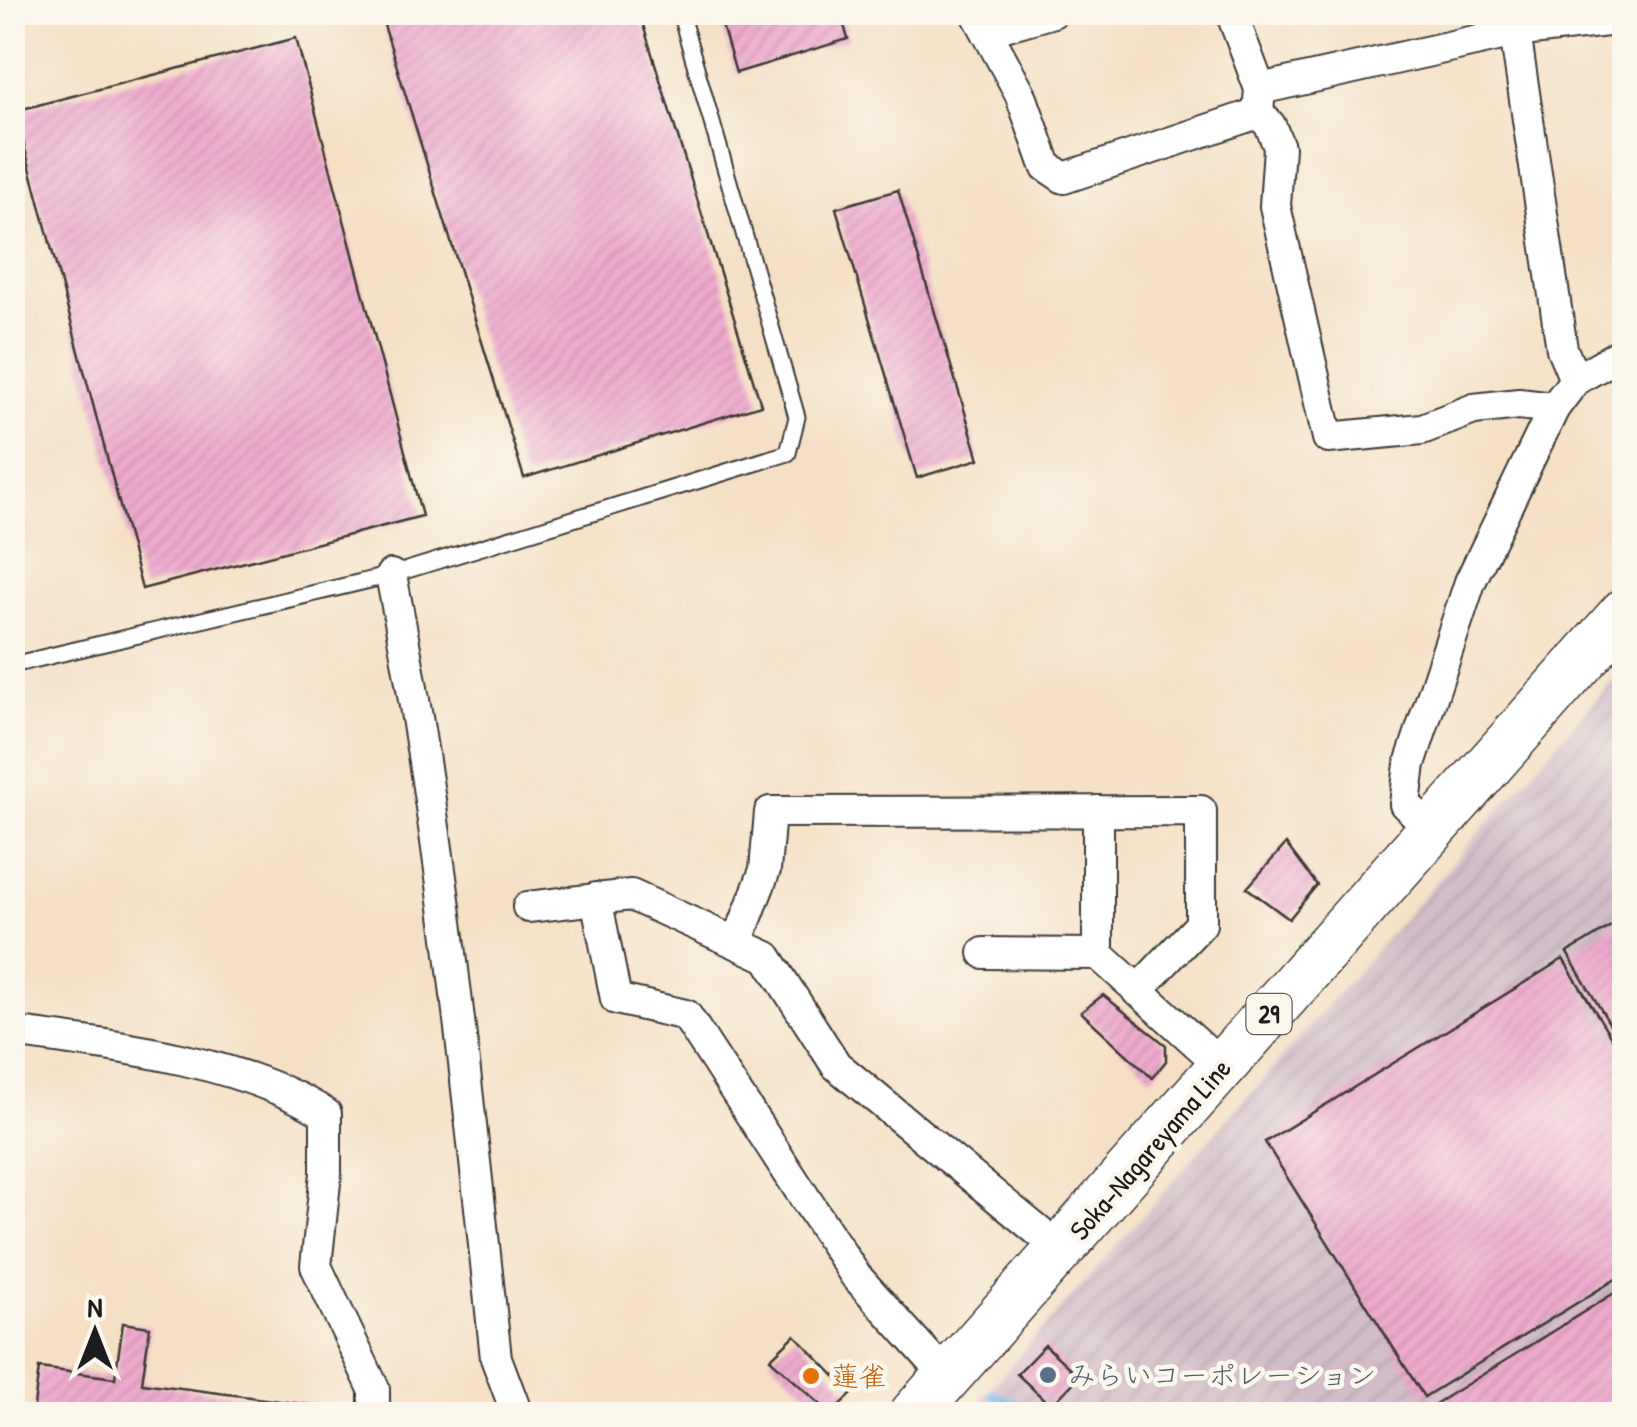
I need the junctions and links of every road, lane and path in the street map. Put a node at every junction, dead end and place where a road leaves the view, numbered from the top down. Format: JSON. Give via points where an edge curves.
{"nodes":[{"id":1,"x":680,"y":12,"type":"edge"},
{"id":2,"x":1053,"y":12,"type":"edge"},
{"id":3,"x":1231,"y":12,"type":"edge"},
{"id":4,"x":1624,"y":18,"type":"edge"},
{"id":5,"x":982,"y":22,"type":"edge"},
{"id":6,"x":1514,"y":32,"type":"junction"},
{"id":7,"x":1259,"y":101,"type":"junction"},
{"id":8,"x":1624,"y":352,"type":"edge"},
{"id":9,"x":1575,"y":380,"type":"junction"},
{"id":10,"x":1554,"y":408,"type":"junction"},
{"id":11,"x":391,"y":575,"type":"junction"},
{"id":12,"x":1624,"y":613,"type":"edge"},
{"id":13,"x":12,"y":664,"type":"edge"},
{"id":14,"x":1098,"y":811,"type":"junction"},
{"id":15,"x":1433,"y":830,"type":"junction"},
{"id":16,"x":596,"y":898,"type":"junction"},
{"id":17,"x":528,"y":907,"type":"dead end"},
{"id":18,"x":736,"y":943,"type":"junction"},
{"id":19,"x":984,"y":953,"type":"dead end"},
{"id":20,"x":1098,"y":954,"type":"junction"},
{"id":21,"x":1137,"y":991,"type":"junction"},
{"id":22,"x":12,"y":1032,"type":"edge"},
{"id":23,"x":1222,"y":1066,"type":"junction"},
{"id":24,"x":1061,"y":1250,"type":"junction"},
{"id":25,"x":937,"y":1401,"type":"edge"},
{"id":26,"x":374,"y":1414,"type":"edge"},
{"id":27,"x":516,"y":1414,"type":"edge"}],
"edges":[{"from":1,"to":11,"type":"lane","via":[[797,417],[788,453]]},
{"from":2,"to":5,"type":"street"},
{"from":3,"to":7,"type":"street"},
{"from":4,"to":6,"type":"street"},
{"from":5,"to":7,"type":"street","via":[[1020,94],[1046,166],[1064,178]]},
{"from":6,"to":7,"type":"street"},
{"from":6,"to":9,"type":"street","via":[[1562,349]]},
{"from":7,"to":10,"type":"street","via":[[1280,147],[1275,206],[1328,438],[1422,429],[1474,409]]},
{"from":8,"to":9,"type":"street"},
{"from":9,"to":10,"type":"street"},
{"from":10,"to":15,"type":"street","via":[[1470,582],[1410,764],[1405,804]]},
{"from":11,"to":13,"type":"lane"},
{"from":11,"to":27,"type":"street","via":[[425,742],[447,905],[496,1358]]},
{"from":12,"to":15,"type":"main road","name":"Soka-Nagareyama Line","number":"29"},
{"from":14,"to":18,"type":"street","via":[[770,812],[766,870]]},
{"from":14,"to":20,"type":"street"},
{"from":14,"to":21,"type":"street","via":[[1201,811],[1202,924]]},
{"from":15,"to":23,"type":"main road","name":"Soka-Nagareyama Line","number":"29"},
{"from":16,"to":17,"type":"street"},
{"from":16,"to":18,"type":"street","via":[[631,895]]},
{"from":16,"to":25,"type":"street","via":[[616,999],[686,1015]]},
{"from":18,"to":24,"type":"street","via":[[767,957],[836,1065]]},
{"from":19,"to":20,"type":"street"},
{"from":20,"to":21,"type":"street"},
{"from":21,"to":23,"type":"street"},
{"from":22,"to":26,"type":"street","via":[[170,1056],[326,1114],[316,1266],[374,1390]]},
{"from":23,"to":24,"type":"main road","name":"Soka-Nagareyama Line","number":"29"},
{"from":24,"to":25,"type":"main road","name":"Soka-Nagareyama Line","number":"29"}]}
